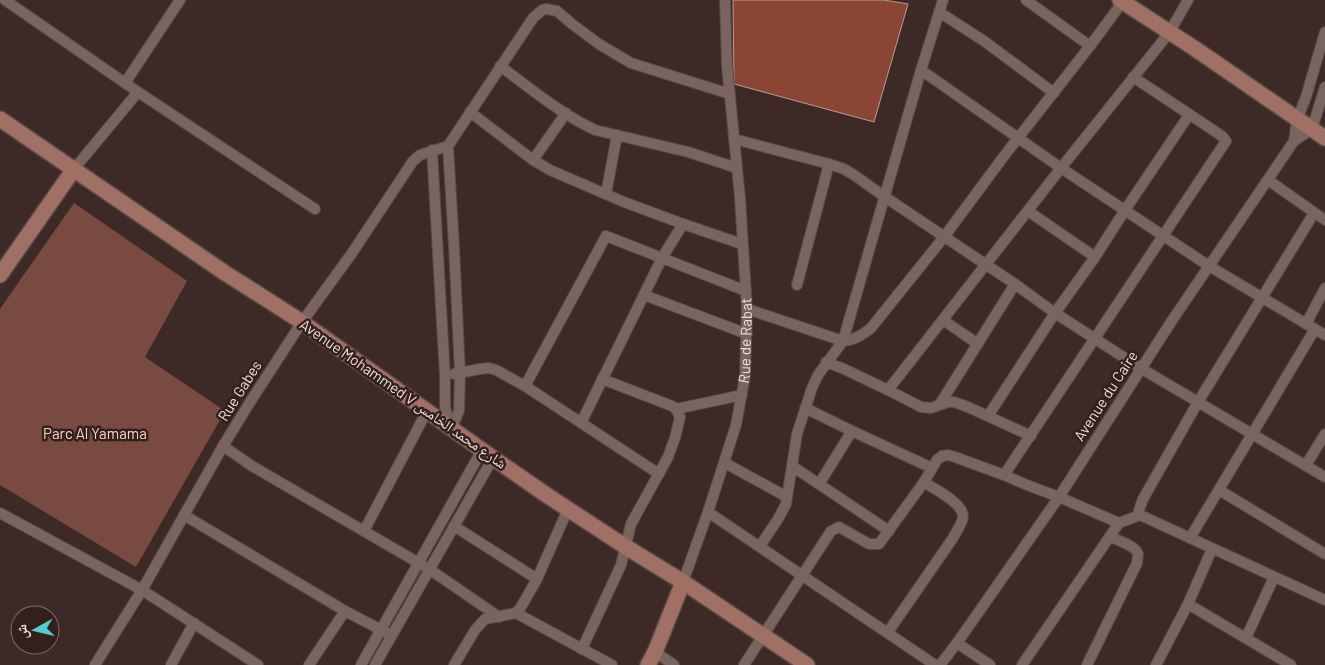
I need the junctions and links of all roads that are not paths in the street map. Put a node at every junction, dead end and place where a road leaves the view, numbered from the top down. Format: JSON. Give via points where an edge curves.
{"nodes":[{"id":1,"x":5,"y":0,"type":"edge"},
{"id":2,"x":180,"y":0,"type":"edge"},
{"id":3,"x":725,"y":0,"type":"edge"},
{"id":4,"x":943,"y":0,"type":"edge"},
{"id":5,"x":1026,"y":0,"type":"edge"},
{"id":6,"x":1188,"y":0,"type":"edge"},
{"id":7,"x":1122,"y":1,"type":"edge"},
{"id":8,"x":546,"y":4,"type":"edge"},
{"id":9,"x":939,"y":12,"type":"junction"},
{"id":10,"x":1325,"y":32,"type":"edge"},
{"id":11,"x":1169,"y":33,"type":"junction"},
{"id":12,"x":1090,"y":46,"type":"junction"},
{"id":13,"x":500,"y":66,"type":"junction"},
{"id":14,"x":920,"y":70,"type":"junction"},
{"id":15,"x":1133,"y":77,"type":"junction"},
{"id":16,"x":125,"y":83,"type":"junction"},
{"id":17,"x":1325,"y":87,"type":"edge"},
{"id":18,"x":138,"y":92,"type":"junction"},
{"id":19,"x":1054,"y":93,"type":"junction"},
{"id":20,"x":730,"y":94,"type":"junction"},
{"id":21,"x":470,"y":112,"type":"junction"},
{"id":22,"x":566,"y":114,"type":"junction"},
{"id":23,"x":1189,"y":115,"type":"junction"},
{"id":24,"x":0,"y":119,"type":"edge"},
{"id":25,"x":1297,"y":120,"type":"junction"},
{"id":26,"x":1319,"y":134,"type":"edge"},
{"id":27,"x":617,"y":135,"type":"junction"},
{"id":28,"x":1018,"y":138,"type":"junction"},
{"id":29,"x":734,"y":139,"type":"junction"},
{"id":30,"x":1294,"y":141,"type":"junction"},
{"id":31,"x":448,"y":146,"type":"junction"},
{"id":32,"x":432,"y":150,"type":"junction"},
{"id":33,"x":533,"y":160,"type":"junction"},
{"id":34,"x":828,"y":164,"type":"junction"},
{"id":35,"x":737,"y":168,"type":"junction"},
{"id":36,"x":1061,"y":168,"type":"junction"},
{"id":37,"x":74,"y":169,"type":"junction"},
{"id":38,"x":1268,"y":180,"type":"junction"},
{"id":39,"x":606,"y":194,"type":"junction"},
{"id":40,"x":885,"y":197,"type":"junction"},
{"id":41,"x":315,"y":209,"type":"dead end"},
{"id":42,"x":1125,"y":210,"type":"junction"},
{"id":43,"x":1028,"y":211,"type":"junction"},
{"id":44,"x":1314,"y":213,"type":"junction"},
{"id":45,"x":1325,"y":220,"type":"edge"},
{"id":46,"x":683,"y":224,"type":"junction"},
{"id":47,"x":1163,"y":236,"type":"junction"},
{"id":48,"x":944,"y":237,"type":"junction"},
{"id":49,"x":742,"y":244,"type":"junction"},
{"id":50,"x":1095,"y":257,"type":"junction"},
{"id":51,"x":662,"y":258,"type":"junction"},
{"id":52,"x":986,"y":265,"type":"junction"},
{"id":53,"x":1209,"y":266,"type":"junction"},
{"id":54,"x":0,"y":275,"type":"edge"},
{"id":55,"x":1015,"y":284,"type":"junction"},
{"id":56,"x":797,"y":285,"type":"dead end"},
{"id":57,"x":1325,"y":288,"type":"edge"},
{"id":58,"x":746,"y":291,"type":"junction"},
{"id":59,"x":644,"y":294,"type":"junction"},
{"id":60,"x":1262,"y":298,"type":"junction"},
{"id":61,"x":747,"y":309,"type":"junction"},
{"id":62,"x":1055,"y":312,"type":"junction"},
{"id":63,"x":943,"y":320,"type":"junction"},
{"id":64,"x":302,"y":322,"type":"junction"},
{"id":65,"x":1311,"y":327,"type":"junction"},
{"id":66,"x":747,"y":334,"type":"junction"},
{"id":67,"x":1325,"y":335,"type":"edge"},
{"id":68,"x":1094,"y":338,"type":"junction"},
{"id":69,"x":843,"y":341,"type":"junction"},
{"id":70,"x":978,"y":344,"type":"junction"},
{"id":71,"x":826,"y":362,"type":"junction"},
{"id":72,"x":1142,"y":369,"type":"junction"},
{"id":73,"x":460,"y":373,"type":"junction"},
{"id":74,"x":445,"y":376,"type":"junction"},
{"id":75,"x":602,"y":379,"type":"junction"},
{"id":76,"x":525,"y":386,"type":"junction"},
{"id":77,"x":888,"y":390,"type":"junction"},
{"id":78,"x":742,"y":395,"type":"junction"},
{"id":79,"x":1198,"y":402,"type":"junction"},
{"id":80,"x":940,"y":404,"type":"junction"},
{"id":81,"x":805,"y":408,"type":"junction"},
{"id":82,"x":676,"y":409,"type":"junction"},
{"id":83,"x":427,"y":411,"type":"junction"},
{"id":84,"x":988,"y":416,"type":"junction"},
{"id":85,"x":581,"y":423,"type":"junction"},
{"id":86,"x":452,"y":429,"type":"junction"},
{"id":87,"x":852,"y":431,"type":"junction"},
{"id":88,"x":1325,"y":434,"type":"edge"},
{"id":89,"x":1253,"y":435,"type":"junction"},
{"id":90,"x":1031,"y":436,"type":"junction"},
{"id":91,"x":223,"y":446,"type":"junction"},
{"id":92,"x":487,"y":454,"type":"junction"},
{"id":93,"x":725,"y":463,"type":"junction"},
{"id":94,"x":1306,"y":465,"type":"junction"},
{"id":95,"x":792,"y":466,"type":"junction"},
{"id":96,"x":932,"y":468,"type":"junction"},
{"id":97,"x":660,"y":474,"type":"junction"},
{"id":98,"x":1004,"y":474,"type":"junction"},
{"id":99,"x":1325,"y":477,"type":"edge"},
{"id":100,"x":924,"y":482,"type":"junction"},
{"id":101,"x":819,"y":484,"type":"junction"},
{"id":102,"x":1219,"y":490,"type":"junction"},
{"id":103,"x":787,"y":497,"type":"junction"},
{"id":104,"x":1059,"y":497,"type":"junction"},
{"id":105,"x":568,"y":509,"type":"junction"},
{"id":106,"x":708,"y":512,"type":"junction"},
{"id":107,"x":0,"y":513,"type":"edge"},
{"id":108,"x":184,"y":515,"type":"junction"},
{"id":109,"x":1140,"y":515,"type":"junction"},
{"id":110,"x":1119,"y":523,"type":"junction"},
{"id":111,"x":454,"y":526,"type":"junction"},
{"id":112,"x":364,"y":531,"type":"junction"},
{"id":113,"x":889,"y":531,"type":"junction"},
{"id":114,"x":1110,"y":537,"type":"junction"},
{"id":115,"x":1190,"y":538,"type":"junction"},
{"id":116,"x":760,"y":546,"type":"junction"},
{"id":117,"x":626,"y":547,"type":"junction"},
{"id":118,"x":1212,"y":549,"type":"junction"},
{"id":119,"x":1325,"y":554,"type":"edge"},
{"id":120,"x":418,"y":562,"type":"junction"},
{"id":121,"x":429,"y":569,"type":"junction"},
{"id":122,"x":802,"y":576,"type":"junction"},
{"id":123,"x":1274,"y":577,"type":"junction"},
{"id":124,"x":537,"y":579,"type":"junction"},
{"id":125,"x":683,"y":582,"type":"junction"},
{"id":126,"x":142,"y":590,"type":"junction"},
{"id":127,"x":1325,"y":600,"type":"edge"},
{"id":128,"x":1188,"y":604,"type":"junction"},
{"id":129,"x":345,"y":611,"type":"junction"},
{"id":130,"x":516,"y":613,"type":"junction"},
{"id":131,"x":499,"y":617,"type":"junction"},
{"id":132,"x":194,"y":623,"type":"junction"},
{"id":133,"x":380,"y":630,"type":"junction"},
{"id":134,"x":888,"y":632,"type":"junction"},
{"id":135,"x":390,"y":635,"type":"junction"},
{"id":136,"x":764,"y":636,"type":"junction"},
{"id":137,"x":1246,"y":638,"type":"junction"},
{"id":138,"x":957,"y":643,"type":"junction"},
{"id":139,"x":582,"y":649,"type":"junction"},
{"id":140,"x":652,"y":658,"type":"edge"},
{"id":141,"x":458,"y":664,"type":"edge"},
{"id":142,"x":95,"y":665,"type":"edge"},
{"id":143,"x":171,"y":665,"type":"edge"},
{"id":144,"x":258,"y":665,"type":"edge"},
{"id":145,"x":309,"y":665,"type":"edge"},
{"id":146,"x":361,"y":665,"type":"edge"},
{"id":147,"x":375,"y":665,"type":"edge"},
{"id":148,"x":612,"y":665,"type":"edge"},
{"id":149,"x":674,"y":665,"type":"edge"},
{"id":150,"x":744,"y":665,"type":"edge"},
{"id":151,"x":807,"y":665,"type":"edge"},
{"id":152,"x":935,"y":665,"type":"edge"},
{"id":153,"x":940,"y":665,"type":"edge"},
{"id":154,"x":990,"y":665,"type":"edge"},
{"id":155,"x":1022,"y":665,"type":"edge"},
{"id":156,"x":1087,"y":665,"type":"edge"},
{"id":157,"x":1156,"y":665,"type":"edge"},
{"id":158,"x":1291,"y":665,"type":"edge"}],
"edges":[{"from":1,"to":16,"type":"street"},
{"from":2,"to":16,"type":"street"},
{"from":3,"to":20,"type":"street","name":"Rue de Rabat"},
{"from":4,"to":9,"type":"street"},
{"from":5,"to":12,"type":"street"},
{"from":6,"to":11,"type":"street"},
{"from":7,"to":11,"type":"main road"},
{"from":7,"to":12,"type":"street"},
{"from":8,"to":13,"type":"street"},
{"from":8,"to":20,"type":"street","via":[[599,44],[631,63]]},
{"from":9,"to":14,"type":"street"},
{"from":9,"to":19,"type":"street"},
{"from":10,"to":25,"type":"street","name":"Avenue du Caire"},
{"from":11,"to":15,"type":"street"},
{"from":11,"to":25,"type":"main road"},
{"from":12,"to":19,"type":"street"},
{"from":13,"to":21,"type":"street"},
{"from":13,"to":22,"type":"street"},
{"from":14,"to":28,"type":"street"},
{"from":14,"to":40,"type":"street"},
{"from":15,"to":23,"type":"street"},
{"from":15,"to":36,"type":"street"},
{"from":16,"to":18,"type":"street"},
{"from":17,"to":26,"type":"street"},
{"from":18,"to":37,"type":"street"},
{"from":18,"to":41,"type":"street"},
{"from":19,"to":28,"type":"street"},
{"from":20,"to":29,"type":"street","name":"Rue de Rabat"},
{"from":21,"to":31,"type":"street"},
{"from":21,"to":33,"type":"street"},
{"from":22,"to":27,"type":"street","via":[[595,130]]},
{"from":22,"to":33,"type":"street"},
{"from":23,"to":42,"type":"street"},
{"from":23,"to":47,"type":"street","via":[[1226,141]]},
{"from":24,"to":37,"type":"main road","name":"Avenue Mohammed V شارع محمد الخامس"},
{"from":25,"to":26,"type":"main road"},
{"from":25,"to":30,"type":"street","name":"Avenue du Caire"},
{"from":26,"to":30,"type":"street","name":"Avenue du Caire"},
{"from":27,"to":35,"type":"street"},
{"from":27,"to":39,"type":"street"},
{"from":28,"to":36,"type":"street"},
{"from":28,"to":48,"type":"street"},
{"from":29,"to":34,"type":"street"},
{"from":29,"to":35,"type":"street","name":"Rue de Rabat"},
{"from":30,"to":38,"type":"street","name":"Avenue du Caire"},
{"from":31,"to":32,"type":"street","name":"Rue Gabes"},
{"from":31,"to":73,"type":"street"},
{"from":32,"to":64,"type":"street","name":"Rue Gabes","via":[[413,161]]},
{"from":32,"to":74,"type":"street"},
{"from":33,"to":39,"type":"street"},
{"from":34,"to":40,"type":"street","via":[[844,169]]},
{"from":34,"to":56,"type":"street"},
{"from":35,"to":49,"type":"street","name":"Rue de Rabat"},
{"from":36,"to":42,"type":"street"},
{"from":36,"to":43,"type":"street"},
{"from":37,"to":54,"type":"main road"},
{"from":37,"to":64,"type":"main road","name":"Avenue Mohammed V شارع محمد الخامس"},
{"from":38,"to":44,"type":"street"},
{"from":38,"to":53,"type":"street","name":"Avenue du Caire"},
{"from":39,"to":46,"type":"street"},
{"from":40,"to":48,"type":"street"},
{"from":40,"to":69,"type":"street"},
{"from":42,"to":47,"type":"street"},
{"from":42,"to":50,"type":"street"},
{"from":43,"to":50,"type":"street"},
{"from":43,"to":52,"type":"street"},
{"from":44,"to":45,"type":"street"},
{"from":44,"to":60,"type":"street"},
{"from":46,"to":49,"type":"street"},
{"from":46,"to":51,"type":"street"},
{"from":47,"to":53,"type":"street"},
{"from":47,"to":68,"type":"street"},
{"from":48,"to":52,"type":"street"},
{"from":48,"to":69,"type":"street","via":[[871,328],[859,338]]},
{"from":49,"to":58,"type":"street","name":"Rue de Rabat"},
{"from":50,"to":62,"type":"street"},
{"from":51,"to":58,"type":"street"},
{"from":51,"to":59,"type":"street"},
{"from":51,"to":76,"type":"street","via":[[606,236]]},
{"from":52,"to":55,"type":"street"},
{"from":52,"to":63,"type":"street"},
{"from":53,"to":60,"type":"street"},
{"from":53,"to":72,"type":"street","name":"Avenue du Caire"},
{"from":55,"to":62,"type":"street"},
{"from":55,"to":70,"type":"street"},
{"from":57,"to":65,"type":"street"},
{"from":58,"to":61,"type":"street","name":"Rue de Rabat"},
{"from":59,"to":66,"type":"street"},
{"from":59,"to":75,"type":"street"},
{"from":60,"to":65,"type":"street"},
{"from":60,"to":79,"type":"street"},
{"from":61,"to":66,"type":"street","name":"Rue de Rabat"},
{"from":61,"to":69,"type":"street"},
{"from":62,"to":68,"type":"street"},
{"from":62,"to":84,"type":"street"},
{"from":63,"to":70,"type":"street"},
{"from":63,"to":77,"type":"street"},
{"from":64,"to":83,"type":"main road","name":"Avenue Mohammed V شارع محمد الخامس"},
{"from":64,"to":91,"type":"street","name":"Rue Gabes"},
{"from":65,"to":67,"type":"street"},
{"from":65,"to":89,"type":"street"},
{"from":66,"to":78,"type":"street","name":"Rue de Rabat"},
{"from":68,"to":72,"type":"street"},
{"from":68,"to":90,"type":"street"},
{"from":69,"to":71,"type":"street"},
{"from":70,"to":80,"type":"street"},
{"from":71,"to":77,"type":"street"},
{"from":71,"to":81,"type":"street"},
{"from":72,"to":79,"type":"street"},
{"from":72,"to":104,"type":"street","name":"Avenue du Caire"},
{"from":73,"to":74,"type":"street"},
{"from":73,"to":76,"type":"street","via":[[489,368]]},
{"from":73,"to":86,"type":"street","via":[[459,411]]},
{"from":74,"to":86,"type":"street","via":[[445,407]]},
{"from":75,"to":82,"type":"street"},
{"from":75,"to":85,"type":"street"},
{"from":76,"to":85,"type":"street"},
{"from":77,"to":80,"type":"street","via":[[921,407],[931,408]]},
{"from":78,"to":82,"type":"street"},
{"from":78,"to":93,"type":"street","name":"Rue de Rabat"},
{"from":79,"to":89,"type":"street"},
{"from":79,"to":109,"type":"street","via":[[1142,499]]},
{"from":80,"to":84,"type":"street","via":[[954,402]]},
{"from":81,"to":87,"type":"street"},
{"from":81,"to":95,"type":"street"},
{"from":82,"to":97,"type":"street","via":[[680,417],[678,426]]},
{"from":83,"to":86,"type":"main road","name":"Avenue Mohammed V شارع محمد الخامس"},
{"from":83,"to":112,"type":"street"},
{"from":84,"to":90,"type":"street"},
{"from":85,"to":97,"type":"street"},
{"from":86,"to":92,"type":"main road","name":"Avenue Mohammed V شارع محمد الخامس"},
{"from":87,"to":96,"type":"street"},
{"from":87,"to":101,"type":"street"},
{"from":88,"to":94,"type":"street"},
{"from":89,"to":94,"type":"street"},
{"from":89,"to":102,"type":"street"},
{"from":90,"to":98,"type":"street"},
{"from":91,"to":108,"type":"street","name":"Rue Gabes"},
{"from":91,"to":112,"type":"street"},
{"from":92,"to":105,"type":"main road","name":"Avenue Mohammed V شارع محمد الخامس"},
{"from":92,"to":111,"type":"street"},
{"from":92,"to":120,"type":"street"},
{"from":93,"to":103,"type":"street"},
{"from":93,"to":106,"type":"street","name":"Rue de Rabat"},
{"from":94,"to":99,"type":"street"},
{"from":95,"to":101,"type":"street"},
{"from":95,"to":103,"type":"street"},
{"from":96,"to":98,"type":"street","via":[[937,460],[948,455]]},
{"from":96,"to":100,"type":"street"},
{"from":97,"to":117,"type":"street","via":[[631,524]]},
{"from":98,"to":104,"type":"street"},
{"from":100,"to":113,"type":"street"},
{"from":100,"to":134,"type":"street","via":[[952,500],[963,516],[953,538]]},
{"from":101,"to":113,"type":"street"},
{"from":102,"to":115,"type":"street"},
{"from":102,"to":119,"type":"street"},
{"from":103,"to":116,"type":"street","via":[[778,519]]},
{"from":104,"to":110,"type":"street"},
{"from":104,"to":138,"type":"street","name":"Avenue du Caire"},
{"from":105,"to":117,"type":"main road","name":"Avenue Mohammed V شارع محمد الخامس"},
{"from":105,"to":124,"type":"street"},
{"from":106,"to":116,"type":"street"},
{"from":106,"to":125,"type":"street","name":"Rue de Rabat"},
{"from":107,"to":126,"type":"street"},
{"from":108,"to":126,"type":"street","name":"Rue Gabes"},
{"from":108,"to":129,"type":"street"},
{"from":109,"to":110,"type":"street"},
{"from":109,"to":115,"type":"street"},
{"from":110,"to":114,"type":"street"},
{"from":111,"to":121,"type":"street"},
{"from":111,"to":124,"type":"street"},
{"from":112,"to":120,"type":"street"},
{"from":113,"to":122,"type":"street","via":[[879,544],[874,545],[839,527],[831,531]]},
{"from":114,"to":155,"type":"street"},
{"from":114,"to":156,"type":"street","via":[[1135,550],[1137,563]]},
{"from":115,"to":118,"type":"street"},
{"from":116,"to":122,"type":"street"},
{"from":117,"to":125,"type":"main road","name":"Avenue Mohammed V شارع محمد الخامس"},
{"from":117,"to":139,"type":"street","via":[[621,565]]},
{"from":118,"to":123,"type":"street"},
{"from":118,"to":128,"type":"street"},
{"from":120,"to":121,"type":"street"},
{"from":120,"to":133,"type":"street"},
{"from":121,"to":131,"type":"street"},
{"from":121,"to":135,"type":"street"},
{"from":122,"to":134,"type":"street"},
{"from":122,"to":136,"type":"street"},
{"from":123,"to":127,"type":"street"},
{"from":123,"to":137,"type":"street"},
{"from":124,"to":130,"type":"street"},
{"from":125,"to":136,"type":"main road","name":"Avenue Mohammed V شارع محمد الخامس"},
{"from":125,"to":140,"type":"main road","name":"Rue de Rabat"},
{"from":126,"to":132,"type":"street"},
{"from":126,"to":142,"type":"street","name":"Rue Gabes"},
{"from":128,"to":137,"type":"street"},
{"from":128,"to":157,"type":"street"},
{"from":129,"to":133,"type":"street"},
{"from":129,"to":145,"type":"street"},
{"from":130,"to":131,"type":"street"},
{"from":130,"to":139,"type":"street"},
{"from":131,"to":141,"type":"street","via":[[487,618],[480,623]]},
{"from":132,"to":143,"type":"street"},
{"from":132,"to":144,"type":"street"},
{"from":133,"to":135,"type":"street"},
{"from":133,"to":146,"type":"street"},
{"from":134,"to":152,"type":"street"},
{"from":135,"to":147,"type":"street"},
{"from":136,"to":150,"type":"street"},
{"from":136,"to":151,"type":"main road","name":"Avenue Mohammed V شارع محمد الخامس"},
{"from":137,"to":158,"type":"street"},
{"from":138,"to":153,"type":"street","name":"Avenue du Caire"},
{"from":138,"to":154,"type":"street"},
{"from":139,"to":148,"type":"street"},
{"from":140,"to":149,"type":"street"}]}
